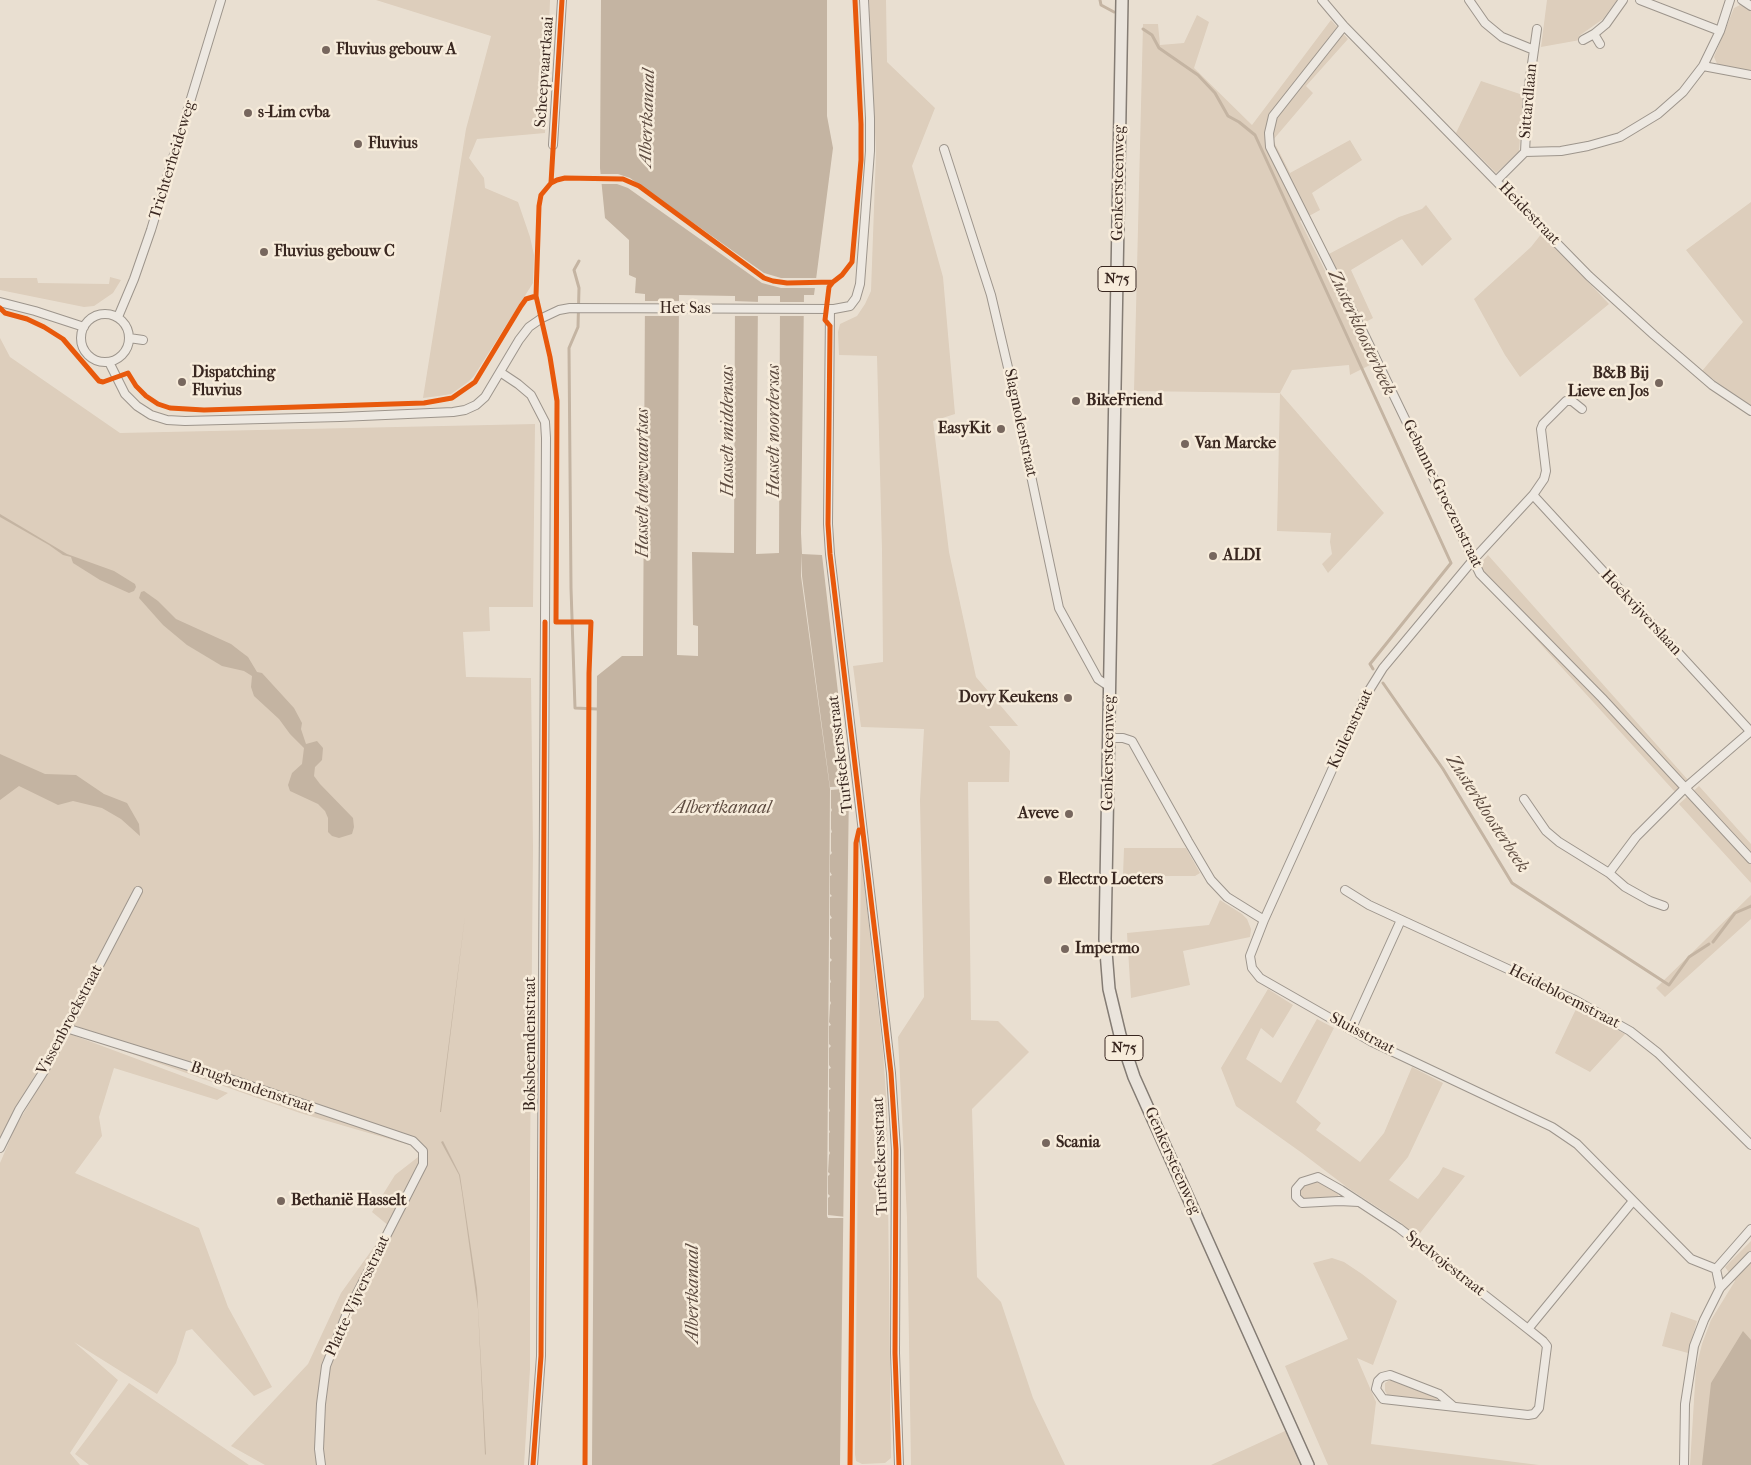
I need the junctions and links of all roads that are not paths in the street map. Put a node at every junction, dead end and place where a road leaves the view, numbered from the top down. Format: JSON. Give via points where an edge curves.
{"nodes":[{"id":1,"x":221,"y":0,"type":"edge"},
{"id":2,"x":562,"y":0,"type":"edge"},
{"id":3,"x":864,"y":0,"type":"edge"},
{"id":4,"x":1122,"y":0,"type":"edge"},
{"id":5,"x":1322,"y":0,"type":"edge"},
{"id":6,"x":1469,"y":0,"type":"edge"},
{"id":7,"x":1623,"y":0,"type":"edge"},
{"id":8,"x":1640,"y":0,"type":"edge"},
{"id":9,"x":1730,"y":0,"type":"edge"},
{"id":10,"x":1742,"y":0,"type":"edge"},
{"id":11,"x":1751,"y":6,"type":"edge"},
{"id":12,"x":1344,"y":26,"type":"junction"},
{"id":13,"x":1537,"y":29,"type":"dead end"},
{"id":14,"x":1720,"y":31,"type":"junction"},
{"id":15,"x":1594,"y":34,"type":"junction"},
{"id":16,"x":1583,"y":40,"type":"dead end"},
{"id":17,"x":1600,"y":44,"type":"dead end"},
{"id":18,"x":1534,"y":50,"type":"junction"},
{"id":19,"x":1703,"y":66,"type":"junction"},
{"id":20,"x":1751,"y":75,"type":"edge"},
{"id":21,"x":553,"y":145,"type":"dead end"},
{"id":22,"x":944,"y":149,"type":"dead end"},
{"id":23,"x":1524,"y":152,"type":"junction"},
{"id":24,"x":1496,"y":181,"type":"junction"},
{"id":25,"x":0,"y":302,"type":"edge"},
{"id":26,"x":830,"y":309,"type":"junction"},
{"id":27,"x":118,"y":317,"type":"junction"},
{"id":28,"x":84,"y":327,"type":"junction"},
{"id":29,"x":129,"y":338,"type":"junction"},
{"id":30,"x":144,"y":340,"type":"dead end"},
{"id":31,"x":109,"y":362,"type":"junction"},
{"id":32,"x":500,"y":372,"type":"junction"},
{"id":33,"x":1582,"y":409,"type":"dead end"},
{"id":34,"x":1751,"y":411,"type":"edge"},
{"id":35,"x":1533,"y":495,"type":"junction"},
{"id":36,"x":1473,"y":560,"type":"junction"},
{"id":37,"x":1110,"y":687,"type":"junction"},
{"id":38,"x":1751,"y":731,"type":"edge"},
{"id":39,"x":1109,"y":738,"type":"junction"},
{"id":40,"x":1685,"y":788,"type":"junction"},
{"id":41,"x":1524,"y":799,"type":"dead end"},
{"id":42,"x":1751,"y":859,"type":"edge"},
{"id":43,"x":1608,"y":872,"type":"junction"},
{"id":44,"x":1345,"y":890,"type":"dead end"},
{"id":45,"x":138,"y":891,"type":"dead end"},
{"id":46,"x":1664,"y":906,"type":"dead end"},
{"id":47,"x":1264,"y":920,"type":"junction"},
{"id":48,"x":1401,"y":920,"type":"junction"},
{"id":49,"x":66,"y":1028,"type":"junction"},
{"id":50,"x":1351,"y":1030,"type":"junction"},
{"id":51,"x":1751,"y":1145,"type":"edge"},
{"id":52,"x":0,"y":1148,"type":"edge"},
{"id":53,"x":422,"y":1164,"type":"joint"},
{"id":54,"x":1633,"y":1201,"type":"junction"},
{"id":55,"x":1359,"y":1202,"type":"junction"},
{"id":56,"x":1751,"y":1229,"type":"edge"},
{"id":57,"x":1751,"y":1256,"type":"edge"},
{"id":58,"x":1716,"y":1269,"type":"junction"},
{"id":59,"x":1720,"y":1288,"type":"junction"},
{"id":60,"x":1528,"y":1328,"type":"junction"},
{"id":61,"x":1453,"y":1406,"type":"junction"},
{"id":62,"x":321,"y":1465,"type":"edge"},
{"id":63,"x":533,"y":1465,"type":"edge"},
{"id":64,"x":899,"y":1465,"type":"edge"},
{"id":65,"x":1308,"y":1465,"type":"edge"},
{"id":66,"x":1684,"y":1465,"type":"edge"}],
"edges":[{"from":1,"to":27,"type":"street","name":"Trichterheideweg","via":[[151,230]]},
{"from":2,"to":21,"type":"street","name":"Scheepvaartkaai"},
{"from":3,"to":26,"type":"street","name":"Het Sas","via":[[870,151],[860,284],[850,306]]},
{"from":4,"to":37,"type":"main road","name":"Genkersteenweg","number":"N75"},
{"from":5,"to":12,"type":"street","name":"Heidestraat"},
{"from":6,"to":18,"type":"street","name":"Sittardlaan","via":[[1485,23],[1502,37]]},
{"from":7,"to":15,"type":"street","via":[[1606,24]]},
{"from":8,"to":14,"type":"street"},
{"from":9,"to":14,"type":"street"},
{"from":10,"to":11,"type":"street"},
{"from":12,"to":24,"type":"street","name":"Heidestraat"},
{"from":12,"to":36,"type":"street","name":"Gebanne-Groezenstraat","via":[[1272,116],[1268,133],[1270,147]]},
{"from":13,"to":18,"type":"street","name":"Sittardlaan"},
{"from":14,"to":19,"type":"street"},
{"from":15,"to":16,"type":"street"},
{"from":15,"to":17,"type":"street"},
{"from":18,"to":23,"type":"street","name":"Sittardlaan"},
{"from":19,"to":20,"type":"street"},
{"from":19,"to":23,"type":"street","via":[[1683,92],[1658,114],[1620,136],[1561,151]]},
{"from":22,"to":37,"type":"street","name":"Slagmolenstraat","via":[[991,294],[1059,608],[1098,679]]},
{"from":23,"to":24,"type":"street"},
{"from":24,"to":34,"type":"street","name":"Heidestraat","via":[[1589,276],[1654,335],[1712,385]]},
{"from":25,"to":28,"type":"street"},
{"from":26,"to":32,"type":"street","name":"Het Sas","via":[[559,310],[529,327]]},
{"from":26,"to":64,"type":"street","name":"Turfstekersstraat","via":[[830,554],[891,1073],[896,1150],[895,1353]]},
{"from":27,"to":28,"type":"street","via":[[102,314],[88,321]]},
{"from":27,"to":29,"type":"street","via":[[128,330]]},
{"from":28,"to":31,"type":"street","via":[[81,336],[86,353],[92,359]]},
{"from":29,"to":30,"type":"street"},
{"from":29,"to":31,"type":"street","via":[[124,354]]},
{"from":31,"to":32,"type":"street","name":"Het Sas","via":[[125,394],[137,406],[151,415],[185,421],[453,412],[476,405],[485,397]]},
{"from":32,"to":63,"type":"street","name":"Boksbeemdenstraat","via":[[531,395],[544,422],[546,438],[541,1347]]},
{"from":33,"to":35,"type":"street","via":[[1572,401],[1566,401],[1543,424],[1546,470]]},
{"from":35,"to":36,"type":"street"},
{"from":35,"to":38,"type":"street","name":"Hoekvijverslaan"},
{"from":36,"to":40,"type":"street","name":"Gebanne-Groezenstraat","via":[[1480,574]]},
{"from":36,"to":47,"type":"street","name":"Kuilenstraat","via":[[1383,668],[1365,697]]},
{"from":37,"to":39,"type":"main road","name":"Genkersteenweg","number":"N75"},
{"from":38,"to":40,"type":"street","name":"Hoekvijverslaan"},
{"from":39,"to":47,"type":"street","via":[[1132,741],[1211,880],[1228,897]]},
{"from":39,"to":65,"type":"main road","name":"Genkersteenweg","number":"N75","via":[[1105,939],[1109,988],[1120,1036],[1138,1085]]},
{"from":40,"to":42,"type":"street","name":"Gebanne-Groezenstraat"},
{"from":40,"to":43,"type":"street","via":[[1636,837]]},
{"from":41,"to":43,"type":"street","via":[[1546,831],[1558,842]]},
{"from":43,"to":46,"type":"street","via":[[1625,887]]},
{"from":44,"to":48,"type":"street","name":"Heidebloemstraat","via":[[1369,906]]},
{"from":45,"to":49,"type":"street","name":"Vissenbroekstraat"},
{"from":47,"to":50,"type":"street","name":"Sluisstraat","via":[[1250,956],[1252,968],[1260,978]]},
{"from":48,"to":50,"type":"street"},
{"from":48,"to":51,"type":"street","name":"Heidebloemstraat","via":[[1588,1007],[1630,1031],[1658,1053]]},
{"from":49,"to":52,"type":"street","name":"Vissenbroekstraat"},
{"from":49,"to":53,"type":"street","name":"Brugbemdenstraat","via":[[413,1141],[423,1151]]},
{"from":50,"to":54,"type":"street","name":"Sluisstraat","via":[[1552,1127],[1577,1144]]},
{"from":53,"to":62,"type":"street","name":"Platte-Vijversstraat","via":[[347,1313],[326,1366],[321,1404]]},
{"from":54,"to":58,"type":"street","name":"Sluisstraat","via":[[1691,1259]]},
{"from":54,"to":60,"type":"street"},
{"from":55,"to":55,"type":"street","name":"Spelvojestraat","via":[[1302,1203],[1296,1196],[1296,1189],[1302,1182],[1318,1177]]},
{"from":55,"to":60,"type":"street","name":"Spelvojestraat","via":[[1400,1228]]},
{"from":56,"to":58,"type":"street"},
{"from":57,"to":59,"type":"street"},
{"from":58,"to":59,"type":"street"},
{"from":59,"to":66,"type":"street","via":[[1694,1346],[1685,1404]]},
{"from":60,"to":61,"type":"street","name":"Spelvojestraat","via":[[1547,1346],[1539,1408],[1534,1414]]},
{"from":61,"to":61,"type":"street","name":"Spelvojestraat","via":[[1383,1399],[1376,1389],[1378,1381],[1390,1375],[1439,1394]]}]}
